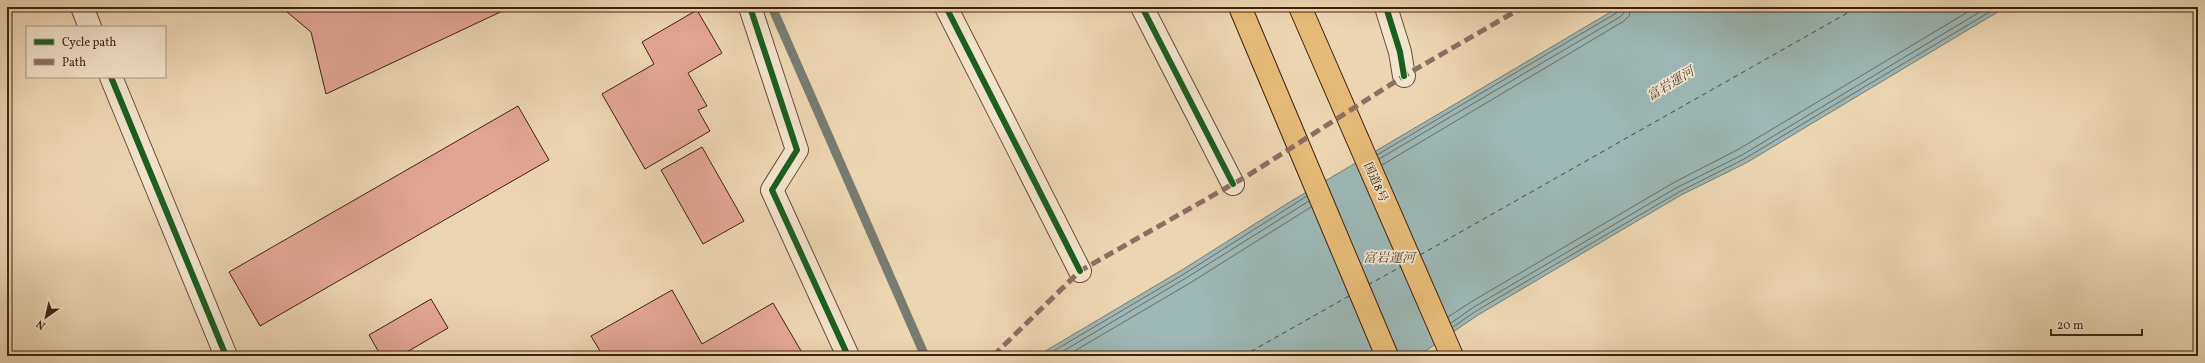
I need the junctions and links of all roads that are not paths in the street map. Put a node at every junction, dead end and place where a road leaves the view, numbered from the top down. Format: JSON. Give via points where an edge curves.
{"nodes":[{"id":1,"x":82,"y":7,"type":"edge"},
{"id":2,"x":750,"y":7,"type":"edge"},
{"id":3,"x":946,"y":7,"type":"edge"},
{"id":4,"x":1142,"y":7,"type":"edge"},
{"id":5,"x":1233,"y":7,"type":"edge"},
{"id":6,"x":1240,"y":7,"type":"edge"},
{"id":7,"x":1300,"y":7,"type":"edge"},
{"id":8,"x":1386,"y":7,"type":"edge"},
{"id":9,"x":90,"y":26,"type":"edge"},
{"id":10,"x":1262,"y":59,"type":"junction"},
{"id":11,"x":1404,"y":76,"type":"dead end"},
{"id":12,"x":111,"y":78,"type":"edge"},
{"id":13,"x":1233,"y":184,"type":"dead end"},
{"id":14,"x":1080,"y":271,"type":"dead end"},
{"id":15,"x":226,"y":356,"type":"edge"},
{"id":16,"x":848,"y":356,"type":"edge"},
{"id":17,"x":1387,"y":356,"type":"edge"},
{"id":18,"x":1452,"y":356,"type":"edge"}],
"edges":[{"from":1,"to":9,"type":"street"},
{"from":2,"to":16,"type":"street","via":[[797,150],[772,190]]},
{"from":3,"to":14,"type":"street"},
{"from":4,"to":13,"type":"street"},
{"from":5,"to":10,"type":"highway"},
{"from":6,"to":10,"type":"highway"},
{"from":7,"to":18,"type":"highway","name":"国道8号"},
{"from":8,"to":11,"type":"street","via":[[1400,52]]},
{"from":10,"to":17,"type":"highway"},
{"from":12,"to":15,"type":"street"}]}
